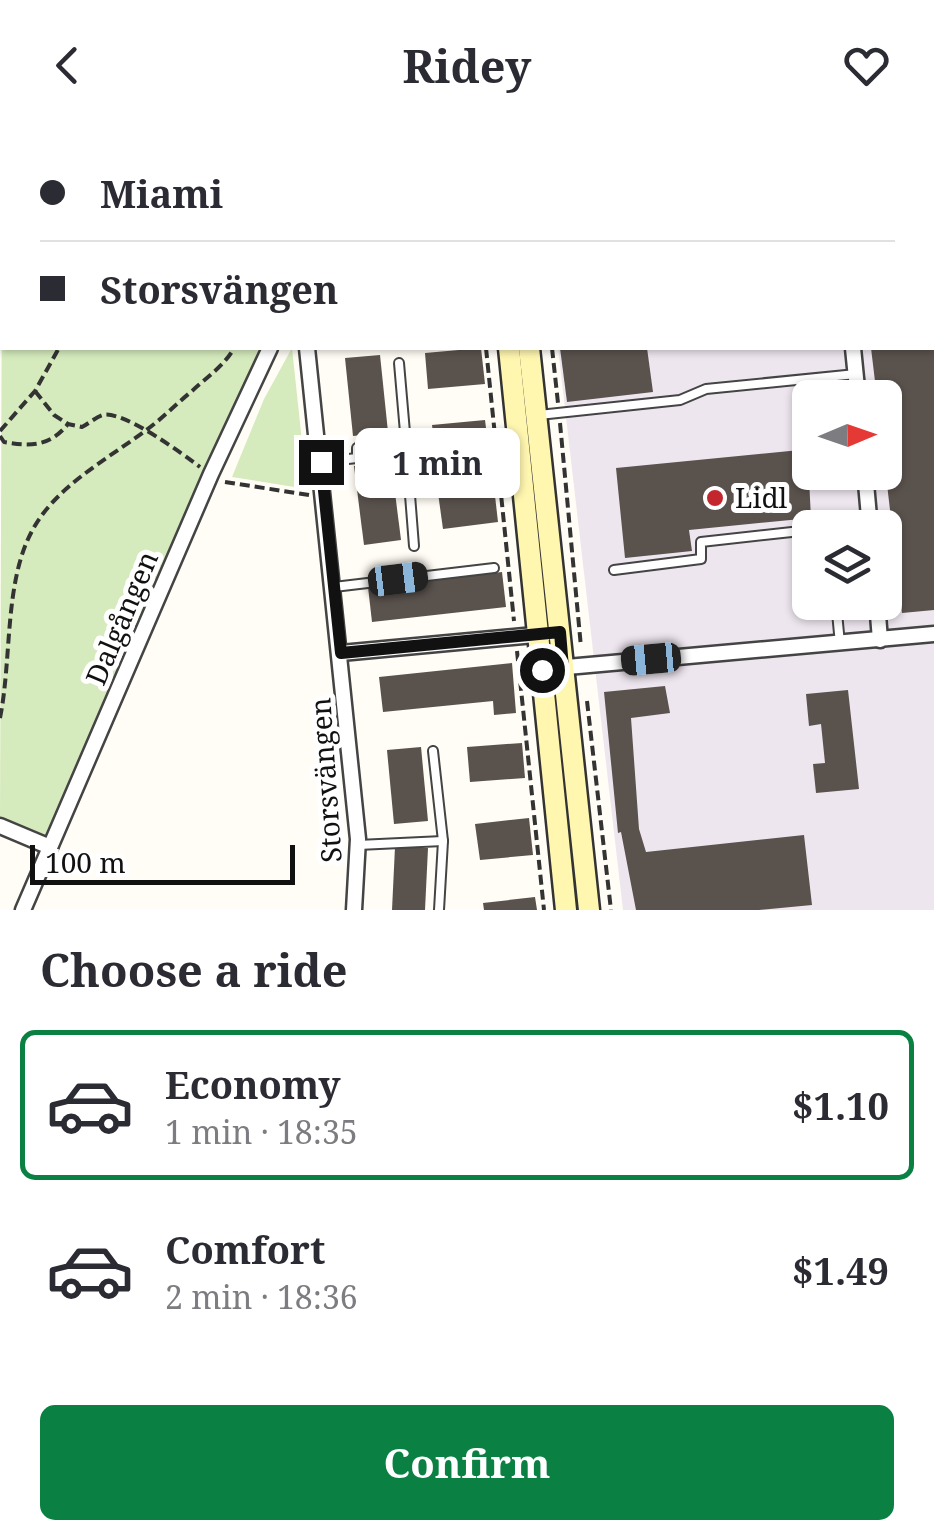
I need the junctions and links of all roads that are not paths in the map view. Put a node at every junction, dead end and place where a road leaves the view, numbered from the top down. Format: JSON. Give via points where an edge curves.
{"nodes":[{"id":1,"x":269,"y":350,"type":"edge"},
{"id":2,"x":307,"y":350,"type":"edge"},
{"id":3,"x":509,"y":350,"type":"edge"},
{"id":4,"x":530,"y":350,"type":"edge"},
{"id":5,"x":853,"y":350,"type":"edge"},
{"id":6,"x":398,"y":363,"type":"dead end"},
{"id":7,"x":856,"y":374,"type":"junction"},
{"id":8,"x":856,"y":380,"type":"edge"},
{"id":9,"x":526,"y":417,"type":"junction"},
{"id":10,"x":406,"y":444,"type":"junction"},
{"id":11,"x":321,"y":462,"type":"junction"},
{"id":12,"x":792,"y":532,"type":"edge"},
{"id":13,"x":414,"y":546,"type":"dead end"},
{"id":14,"x":494,"y":568,"type":"dead end"},
{"id":15,"x":614,"y":570,"type":"dead end"},
{"id":16,"x":334,"y":587,"type":"junction"},
{"id":17,"x":838,"y":620,"type":"edge"},
{"id":18,"x":878,"y":620,"type":"edge"},
{"id":19,"x":560,"y":632,"type":"junction"},
{"id":20,"x":538,"y":634,"type":"junction"},
{"id":21,"x":934,"y":634,"type":"edge"},
{"id":22,"x":880,"y":640,"type":"junction"},
{"id":23,"x":840,"y":644,"type":"junction"},
{"id":24,"x":341,"y":653,"type":"junction"},
{"id":25,"x":573,"y":666,"type":"junction"},
{"id":26,"x":542,"y":670,"type":"junction"},
{"id":27,"x":432,"y":750,"type":"dead end"},
{"id":28,"x":0,"y":826,"type":"edge"},
{"id":29,"x":443,"y":841,"type":"junction"},
{"id":30,"x":358,"y":845,"type":"junction"},
{"id":31,"x":50,"y":848,"type":"junction"},
{"id":32,"x":23,"y":910,"type":"edge"},
{"id":33,"x":354,"y":910,"type":"edge"},
{"id":34,"x":440,"y":910,"type":"edge"},
{"id":35,"x":566,"y":910,"type":"edge"},
{"id":36,"x":589,"y":910,"type":"edge"}],
"edges":[{"from":1,"to":31,"type":"street","name":"Dalgången"},
{"from":2,"to":11,"type":"street","name":"Storsvängen"},
{"from":3,"to":9,"type":"main road"},
{"from":4,"to":9,"type":"main road"},
{"from":5,"to":7,"type":"street"},
{"from":6,"to":10,"type":"lane"},
{"from":7,"to":8,"type":"street"},
{"from":7,"to":9,"type":"lane"},
{"from":9,"to":19,"type":"main road"},
{"from":9,"to":20,"type":"main road"},
{"from":10,"to":11,"type":"lane","via":[[358,448],[357,458]]},
{"from":10,"to":13,"type":"lane"},
{"from":11,"to":16,"type":"street","name":"Storsvängen"},
{"from":12,"to":15,"type":"lane","via":[[700,542],[701,559]]},
{"from":14,"to":16,"type":"lane"},
{"from":16,"to":24,"type":"street","name":"Storsvängen"},
{"from":17,"to":23,"type":"lane"},
{"from":18,"to":22,"type":"street"},
{"from":19,"to":20,"type":"street"},
{"from":19,"to":25,"type":"main road"},
{"from":20,"to":24,"type":"street"},
{"from":20,"to":26,"type":"main road"},
{"from":21,"to":22,"type":"street"},
{"from":22,"to":23,"type":"street"},
{"from":23,"to":25,"type":"street"},
{"from":24,"to":30,"type":"street","name":"Storsvängen"},
{"from":25,"to":26,"type":"street"},
{"from":25,"to":36,"type":"main road"},
{"from":26,"to":35,"type":"main road"},
{"from":27,"to":29,"type":"lane"},
{"from":28,"to":31,"type":"street"},
{"from":29,"to":30,"type":"lane"},
{"from":29,"to":34,"type":"lane"},
{"from":30,"to":33,"type":"street","name":"Storsvängen"},
{"from":31,"to":32,"type":"street","name":"Dalgången"}]}
